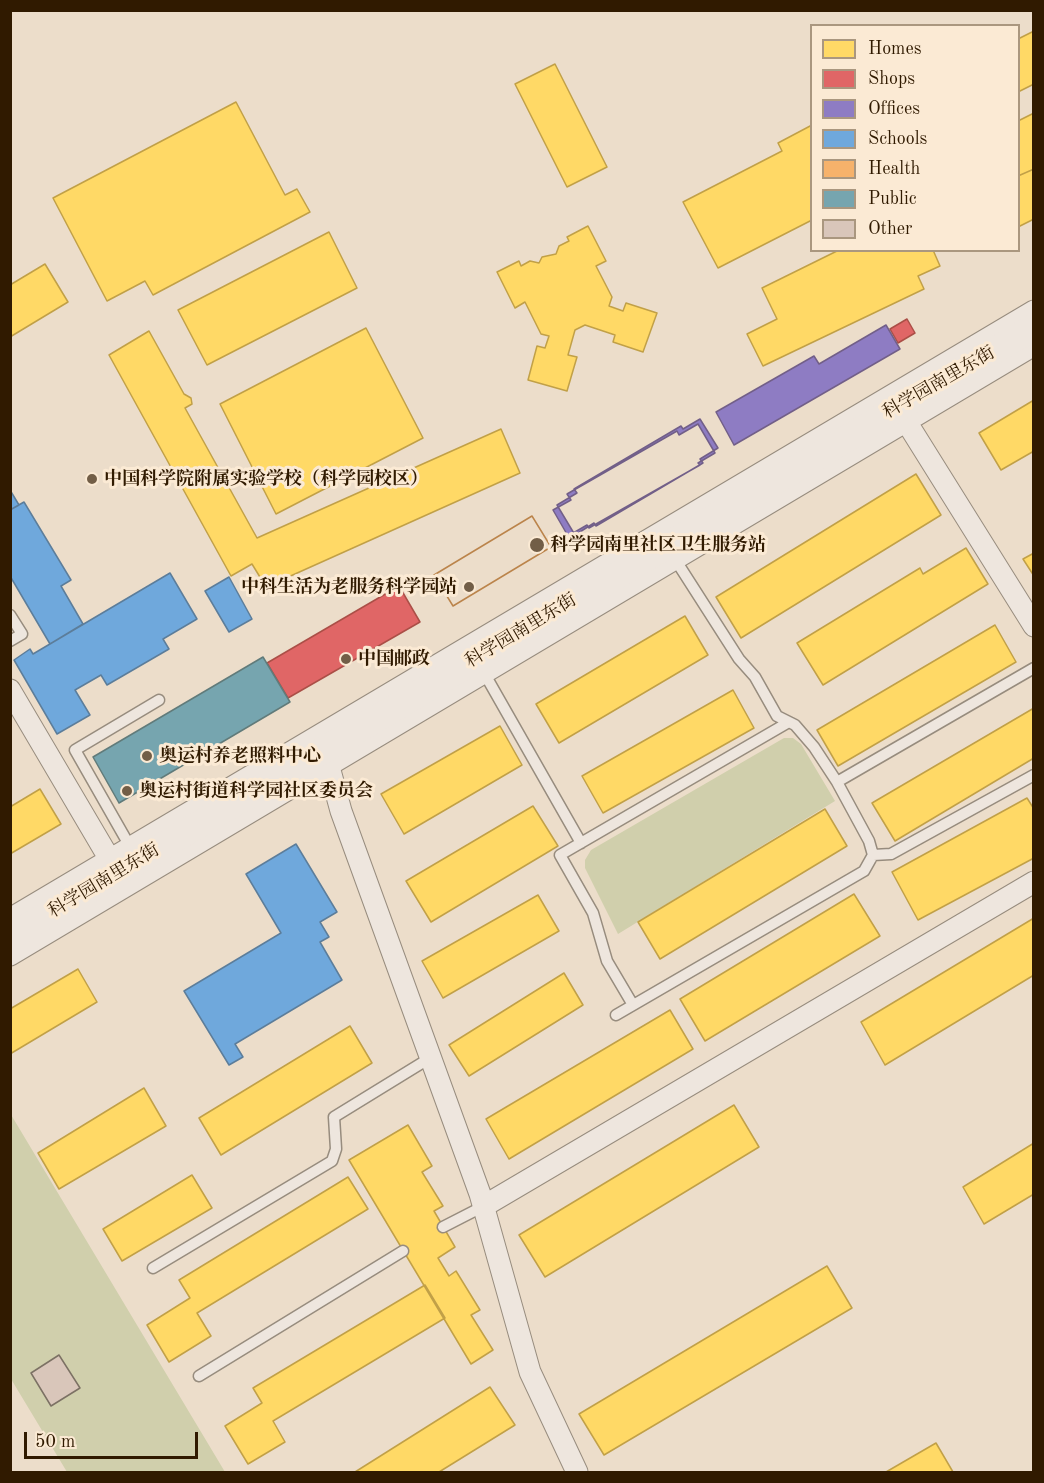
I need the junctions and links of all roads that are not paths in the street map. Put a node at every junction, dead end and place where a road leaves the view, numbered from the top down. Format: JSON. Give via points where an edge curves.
{"nodes":[{"id":1,"x":1034,"y":311,"type":"edge"},
{"id":2,"x":1034,"y":327,"type":"edge"},
{"id":3,"x":1034,"y":345,"type":"edge"},
{"id":4,"x":898,"y":407,"type":"junction"},
{"id":5,"x":667,"y":545,"type":"junction"},
{"id":6,"x":10,"y":615,"type":"edge"},
{"id":7,"x":1034,"y":626,"type":"edge"},
{"id":8,"x":10,"y":641,"type":"edge"},
{"id":9,"x":477,"y":659,"type":"junction"},
{"id":10,"x":1034,"y":668,"type":"edge"},
{"id":11,"x":10,"y":690,"type":"edge"},
{"id":12,"x":159,"y":700,"type":"dead end"},
{"id":13,"x":789,"y":722,"type":"junction"},
{"id":14,"x":324,"y":750,"type":"junction"},
{"id":15,"x":1034,"y":775,"type":"edge"},
{"id":16,"x":837,"y":782,"type":"junction"},
{"id":17,"x":581,"y":843,"type":"junction"},
{"id":18,"x":873,"y":855,"type":"junction"},
{"id":19,"x":124,"y":865,"type":"junction"},
{"id":20,"x":1034,"y":882,"type":"edge"},
{"id":21,"x":10,"y":919,"type":"edge"},
{"id":22,"x":10,"y":937,"type":"edge"},
{"id":23,"x":10,"y":955,"type":"edge"},
{"id":24,"x":633,"y":1005,"type":"junction"},
{"id":25,"x":616,"y":1016,"type":"dead end"},
{"id":26,"x":430,"y":1059,"type":"junction"},
{"id":27,"x":484,"y":1206,"type":"junction"},
{"id":28,"x":443,"y":1227,"type":"dead end"},
{"id":29,"x":403,"y":1251,"type":"dead end"},
{"id":30,"x":153,"y":1268,"type":"dead end"},
{"id":31,"x":199,"y":1376,"type":"dead end"},
{"id":32,"x":572,"y":1471,"type":"edge"}],
"edges":[{"from":1,"to":4,"type":"street"},
{"from":2,"to":4,"type":"street","name":"科学园南里东街"},
{"from":3,"to":4,"type":"street"},
{"from":4,"to":5,"type":"street","name":"科学园南里东街"},
{"from":4,"to":7,"type":"street"},
{"from":5,"to":9,"type":"street","name":"科学园南里东街"},
{"from":5,"to":13,"type":"lane","via":[[777,716]]},
{"from":6,"to":8,"type":"lane","via":[[22,634]]},
{"from":9,"to":14,"type":"street","name":"科学园南里东街"},
{"from":9,"to":17,"type":"lane"},
{"from":10,"to":16,"type":"lane"},
{"from":11,"to":19,"type":"street"},
{"from":12,"to":19,"type":"lane","via":[[75,750]]},
{"from":13,"to":16,"type":"lane","via":[[814,747]]},
{"from":13,"to":17,"type":"lane"},
{"from":14,"to":19,"type":"street","name":"科学园南里东街"},
{"from":14,"to":26,"type":"street","via":[[341,811]]},
{"from":15,"to":18,"type":"lane","via":[[891,854]]},
{"from":16,"to":18,"type":"lane"},
{"from":17,"to":24,"type":"lane","via":[[560,855],[593,913],[607,961]]},
{"from":18,"to":24,"type":"lane","via":[[864,871]]},
{"from":19,"to":21,"type":"street"},
{"from":19,"to":22,"type":"street","name":"科学园南里东街"},
{"from":19,"to":23,"type":"street"},
{"from":20,"to":27,"type":"street"},
{"from":24,"to":25,"type":"lane"},
{"from":26,"to":27,"type":"street"},
{"from":26,"to":30,"type":"lane","via":[[334,1117],[336,1149],[332,1161]]},
{"from":27,"to":28,"type":"lane"},
{"from":27,"to":32,"type":"street","via":[[530,1372]]},
{"from":29,"to":31,"type":"lane"}]}
